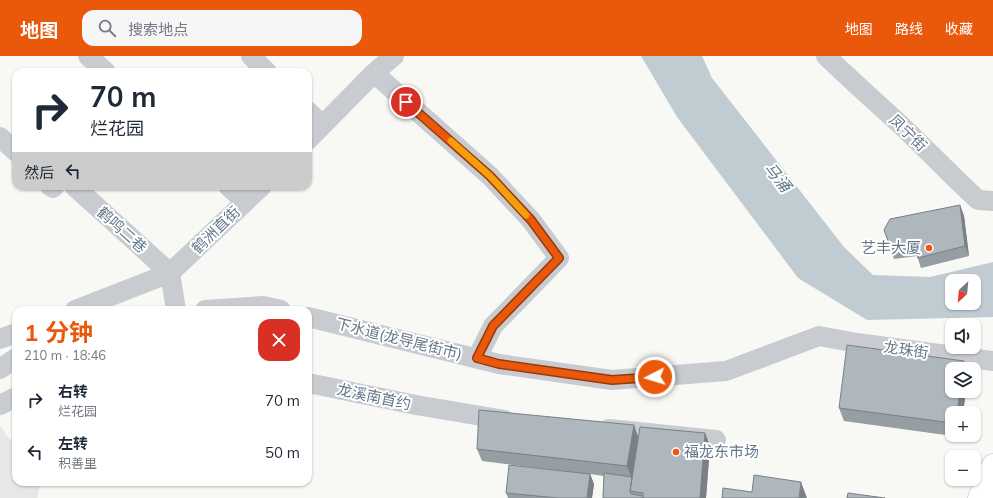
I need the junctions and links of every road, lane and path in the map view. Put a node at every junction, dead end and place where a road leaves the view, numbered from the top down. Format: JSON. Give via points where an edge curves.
{"nodes":[{"id":1,"x":88,"y":56,"type":"edge"},
{"id":2,"x":251,"y":56,"type":"edge"},
{"id":3,"x":394,"y":56,"type":"edge"},
{"id":4,"x":826,"y":56,"type":"edge"},
{"id":5,"x":102,"y":68,"type":"edge"},
{"id":6,"x":263,"y":68,"type":"edge"},
{"id":7,"x":374,"y":73,"type":"junction"},
{"id":8,"x":312,"y":115,"type":"edge"},
{"id":9,"x":322,"y":125,"type":"junction"},
{"id":10,"x":312,"y":136,"type":"edge"},
{"id":11,"x":0,"y":137,"type":"edge"},
{"id":12,"x":12,"y":148,"type":"edge"},
{"id":13,"x":78,"y":190,"type":"edge"},
{"id":14,"x":232,"y":190,"type":"edge"},
{"id":15,"x":258,"y":190,"type":"edge"},
{"id":16,"x":993,"y":201,"type":"edge"},
{"id":17,"x":245,"y":202,"type":"junction"},
{"id":18,"x":170,"y":273,"type":"junction"},
{"id":19,"x":85,"y":306,"type":"edge"},
{"id":20,"x":175,"y":306,"type":"edge"},
{"id":21,"x":312,"y":318,"type":"edge"},
{"id":22,"x":12,"y":334,"type":"edge"},
{"id":23,"x":819,"y":336,"type":"joint"},
{"id":24,"x":0,"y":339,"type":"edge"},
{"id":25,"x":477,"y":358,"type":"junction"},
{"id":26,"x":12,"y":361,"type":"edge"},
{"id":27,"x":993,"y":361,"type":"edge"},
{"id":28,"x":0,"y":369,"type":"edge"},
{"id":29,"x":312,"y":384,"type":"edge"},
{"id":30,"x":12,"y":399,"type":"edge"},
{"id":31,"x":0,"y":405,"type":"edge"},
{"id":32,"x":521,"y":422,"type":"edge"},
{"id":33,"x":590,"y":427,"type":"edge"},
{"id":34,"x":716,"y":440,"type":"dead end"},
{"id":35,"x":993,"y":465,"type":"edge"},
{"id":36,"x":979,"y":498,"type":"edge"}],
"edges":[{"from":1,"to":5,"type":"street"},
{"from":2,"to":6,"type":"street"},
{"from":3,"to":7,"type":"street"},
{"from":4,"to":16,"type":"street","name":"凤宁街","via":[[978,200]]},
{"from":7,"to":9,"type":"street"},
{"from":7,"to":25,"type":"street","via":[[490,176],[531,220],[559,258],[493,326]]},
{"from":8,"to":9,"type":"street"},
{"from":9,"to":10,"type":"street"},
{"from":11,"to":12,"type":"street"},
{"from":13,"to":18,"type":"street","name":"鹤鸣二巷"},
{"from":14,"to":17,"type":"street"},
{"from":15,"to":17,"type":"street","name":"鹤洲直街"},
{"from":17,"to":18,"type":"street","name":"鹤洲直街"},
{"from":18,"to":19,"type":"street"},
{"from":18,"to":20,"type":"street"},
{"from":21,"to":25,"type":"street","name":"下水道(龙导尾街市)"},
{"from":22,"to":24,"type":"street"},
{"from":23,"to":25,"type":"street","name":"下水道(龙导尾街市)","via":[[726,371],[612,380],[499,364]]},
{"from":23,"to":27,"type":"street","name":"龙珠街"},
{"from":26,"to":28,"type":"street"},
{"from":29,"to":32,"type":"street","name":"龙溪南首约","via":[[441,410]]},
{"from":30,"to":31,"type":"street"},
{"from":33,"to":34,"type":"street"},
{"from":35,"to":36,"type":"main road"}]}
